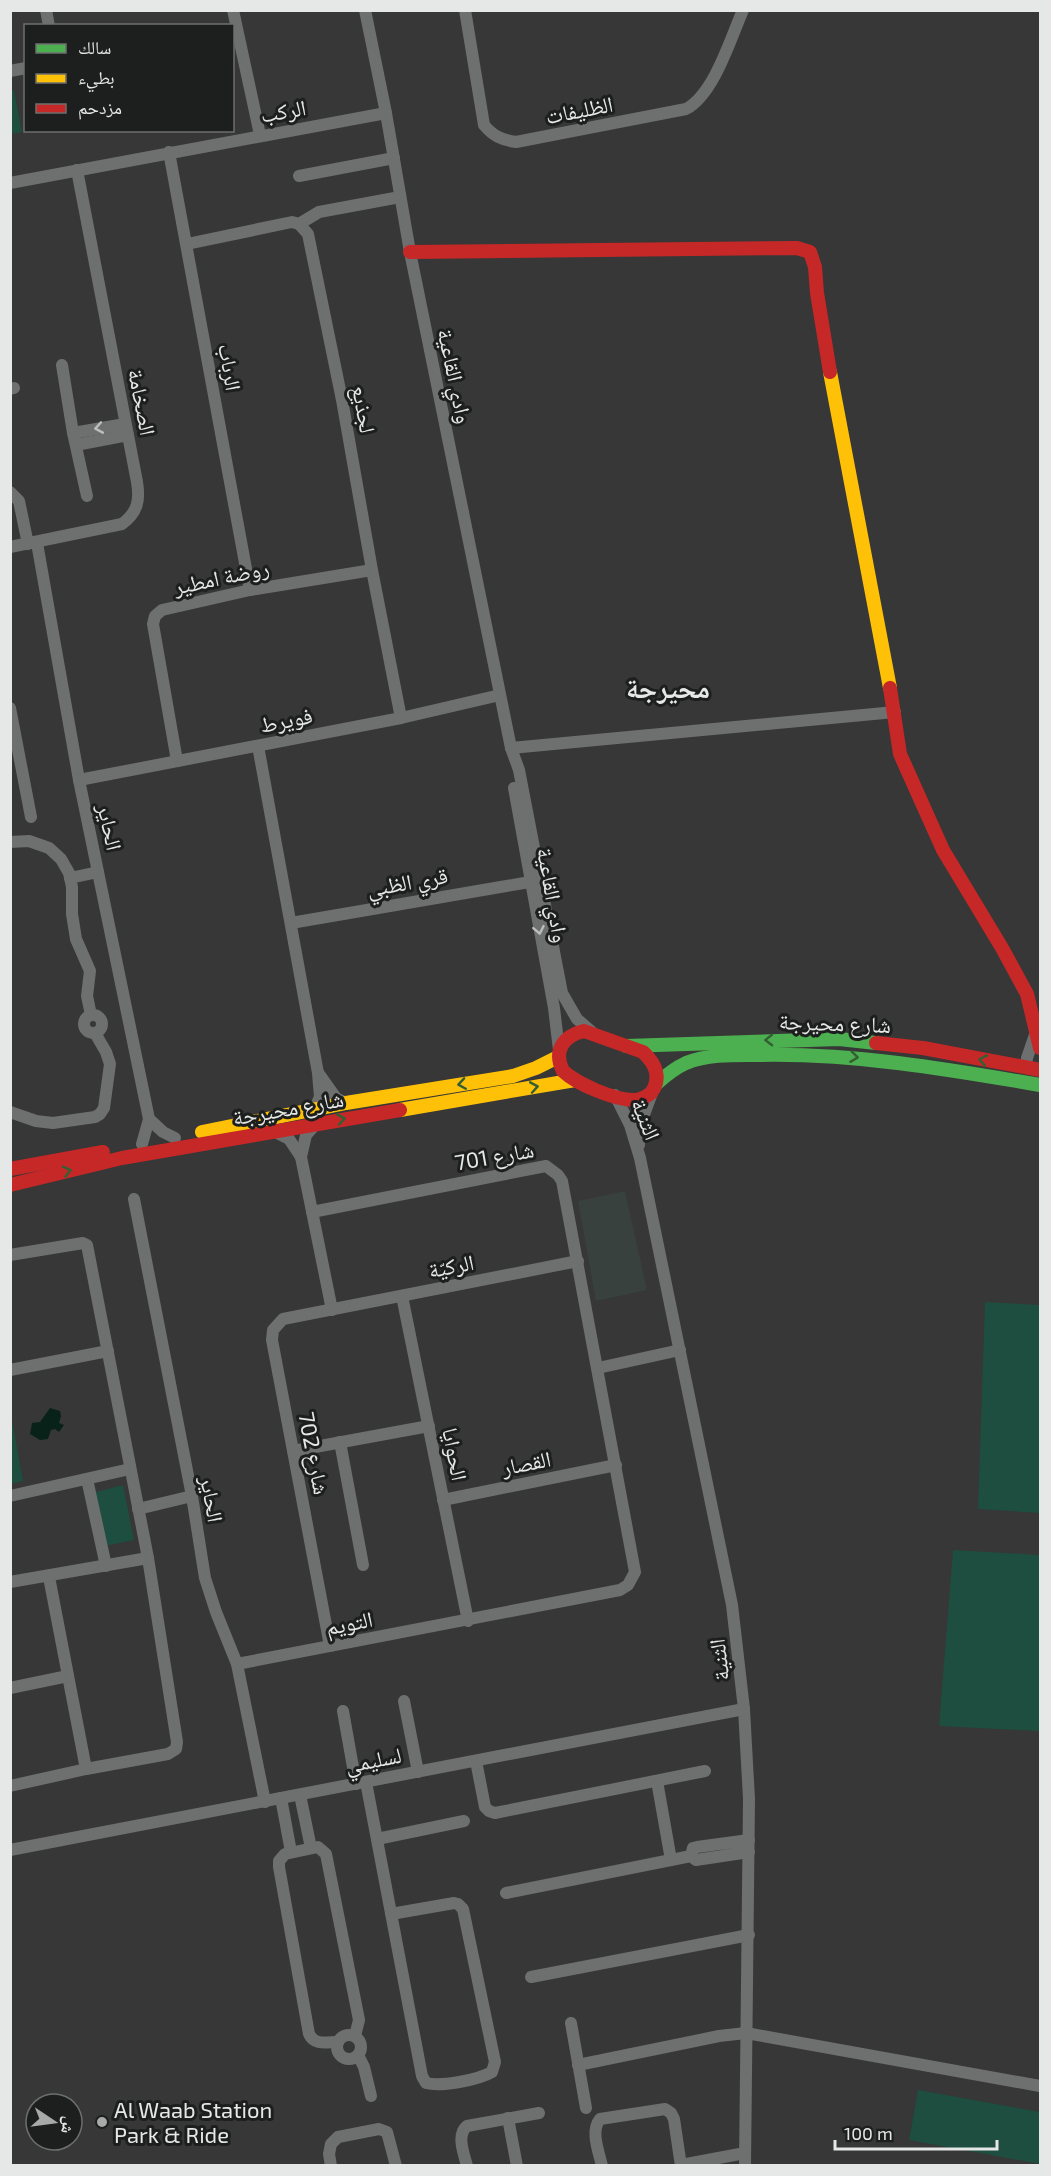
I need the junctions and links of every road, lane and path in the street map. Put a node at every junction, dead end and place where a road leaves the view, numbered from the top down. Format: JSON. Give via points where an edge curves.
{"nodes":[{"id":1,"x":365,"y":10,"type":"edge"},
{"id":2,"x":465,"y":10,"type":"edge"},
{"id":3,"x":743,"y":10,"type":"edge"},
{"id":4,"x":234,"y":28,"type":"edge"},
{"id":5,"x":386,"y":113,"type":"junction"},
{"id":6,"x":261,"y":135,"type":"junction"},
{"id":7,"x":169,"y":152,"type":"junction"},
{"id":8,"x":394,"y":158,"type":"junction"},
{"id":9,"x":77,"y":170,"type":"junction"},
{"id":10,"x":299,"y":176,"type":"dead end"},
{"id":11,"x":10,"y":183,"type":"edge"},
{"id":12,"x":400,"y":197,"type":"junction"},
{"id":13,"x":299,"y":224,"type":"junction"},
{"id":14,"x":188,"y":244,"type":"junction"},
{"id":15,"x":410,"y":252,"type":"junction"},
{"id":16,"x":62,"y":365,"type":"dead end"},
{"id":17,"x":127,"y":429,"type":"junction"},
{"id":18,"x":75,"y":439,"type":"junction"},
{"id":19,"x":10,"y":492,"type":"edge"},
{"id":20,"x":87,"y":496,"type":"dead end"},
{"id":21,"x":33,"y":543,"type":"junction"},
{"id":22,"x":10,"y":547,"type":"edge"},
{"id":23,"x":372,"y":570,"type":"junction"},
{"id":24,"x":250,"y":590,"type":"junction"},
{"id":25,"x":500,"y":695,"type":"junction"},
{"id":26,"x":10,"y":708,"type":"edge"},
{"id":27,"x":895,"y":712,"type":"junction"},
{"id":28,"x":401,"y":718,"type":"junction"},
{"id":29,"x":258,"y":746,"type":"junction"},
{"id":30,"x":511,"y":748,"type":"junction"},
{"id":31,"x":177,"y":761,"type":"junction"},
{"id":32,"x":23,"y":776,"type":"junction"},
{"id":33,"x":10,"y":778,"type":"edge"},
{"id":34,"x":80,"y":780,"type":"junction"},
{"id":35,"x":31,"y":817,"type":"dead end"},
{"id":36,"x":10,"y":842,"type":"edge"},
{"id":37,"x":98,"y":872,"type":"junction"},
{"id":38,"x":70,"y":879,"type":"junction"},
{"id":39,"x":530,"y":882,"type":"junction"},
{"id":40,"x":291,"y":923,"type":"junction"},
{"id":41,"x":1036,"y":1031,"type":"junction"},
{"id":42,"x":592,"y":1032,"type":"junction"},
{"id":43,"x":626,"y":1046,"type":"junction"},
{"id":44,"x":1041,"y":1048,"type":"edge"},
{"id":45,"x":559,"y":1053,"type":"junction"},
{"id":46,"x":1026,"y":1068,"type":"junction"},
{"id":47,"x":1041,"y":1070,"type":"edge"},
{"id":48,"x":318,"y":1073,"type":"junction"},
{"id":49,"x":575,"y":1080,"type":"junction"},
{"id":50,"x":1023,"y":1083,"type":"junction"},
{"id":51,"x":1041,"y":1085,"type":"edge"},
{"id":52,"x":655,"y":1087,"type":"junction"},
{"id":53,"x":615,"y":1095,"type":"junction"},
{"id":54,"x":346,"y":1103,"type":"junction"},
{"id":55,"x":10,"y":1112,"type":"edge"},
{"id":56,"x":315,"y":1117,"type":"junction"},
{"id":57,"x":149,"y":1119,"type":"junction"},
{"id":58,"x":271,"y":1131,"type":"junction"},
{"id":59,"x":176,"y":1138,"type":"junction"},
{"id":60,"x":142,"y":1144,"type":"junction"},
{"id":61,"x":302,"y":1157,"type":"junction"},
{"id":62,"x":640,"y":1158,"type":"junction"},
{"id":63,"x":10,"y":1168,"type":"edge"},
{"id":64,"x":10,"y":1185,"type":"edge"},
{"id":65,"x":134,"y":1199,"type":"dead end"},
{"id":66,"x":312,"y":1212,"type":"junction"},
{"id":67,"x":10,"y":1255,"type":"edge"},
{"id":68,"x":578,"y":1261,"type":"junction"},
{"id":69,"x":402,"y":1296,"type":"junction"},
{"id":70,"x":332,"y":1310,"type":"junction"},
{"id":71,"x":680,"y":1350,"type":"junction"},
{"id":72,"x":108,"y":1351,"type":"junction"},
{"id":73,"x":598,"y":1368,"type":"junction"},
{"id":74,"x":10,"y":1370,"type":"edge"},
{"id":75,"x":429,"y":1426,"type":"junction"},
{"id":76,"x":340,"y":1442,"type":"junction"},
{"id":77,"x":293,"y":1450,"type":"junction"},
{"id":78,"x":616,"y":1465,"type":"junction"},
{"id":79,"x":130,"y":1469,"type":"junction"},
{"id":80,"x":87,"y":1479,"type":"junction"},
{"id":81,"x":10,"y":1496,"type":"edge"},
{"id":82,"x":192,"y":1496,"type":"junction"},
{"id":83,"x":443,"y":1500,"type":"junction"},
{"id":84,"x":138,"y":1509,"type":"junction"},
{"id":85,"x":148,"y":1558,"type":"junction"},
{"id":86,"x":363,"y":1565,"type":"dead end"},
{"id":87,"x":106,"y":1566,"type":"junction"},
{"id":88,"x":49,"y":1577,"type":"junction"},
{"id":89,"x":10,"y":1582,"type":"edge"},
{"id":90,"x":468,"y":1621,"type":"junction"},
{"id":91,"x":330,"y":1646,"type":"junction"},
{"id":92,"x":237,"y":1664,"type":"junction"},
{"id":93,"x":68,"y":1676,"type":"junction"},
{"id":94,"x":10,"y":1688,"type":"edge"},
{"id":95,"x":404,"y":1701,"type":"dead end"},
{"id":96,"x":744,"y":1709,"type":"junction"},
{"id":97,"x":343,"y":1711,"type":"dead end"},
{"id":98,"x":476,"y":1761,"type":"junction"},
{"id":99,"x":86,"y":1769,"type":"junction"},
{"id":100,"x":705,"y":1771,"type":"dead end"},
{"id":101,"x":418,"y":1772,"type":"junction"},
{"id":102,"x":657,"y":1781,"type":"junction"},
{"id":103,"x":361,"y":1783,"type":"junction"},
{"id":104,"x":10,"y":1786,"type":"edge"},
{"id":105,"x":300,"y":1795,"type":"junction"},
{"id":106,"x":281,"y":1798,"type":"junction"},
{"id":107,"x":265,"y":1802,"type":"junction"},
{"id":108,"x":464,"y":1821,"type":"dead end"},
{"id":109,"x":376,"y":1839,"type":"junction"},
{"id":110,"x":749,"y":1846,"type":"junction"},
{"id":111,"x":311,"y":1848,"type":"junction"},
{"id":112,"x":10,"y":1850,"type":"edge"},
{"id":113,"x":291,"y":1852,"type":"junction"},
{"id":114,"x":671,"y":1860,"type":"junction"},
{"id":115,"x":506,"y":1893,"type":"dead end"},
{"id":116,"x":391,"y":1914,"type":"junction"},
{"id":117,"x":749,"y":1935,"type":"junction"},
{"id":118,"x":531,"y":1977,"type":"dead end"},
{"id":119,"x":571,"y":2024,"type":"dead end"},
{"id":120,"x":746,"y":2033,"type":"junction"},
{"id":121,"x":355,"y":2037,"type":"junction"},
{"id":122,"x":338,"y":2042,"type":"junction"},
{"id":123,"x":358,"y":2055,"type":"junction"},
{"id":124,"x":578,"y":2065,"type":"junction"},
{"id":125,"x":1041,"y":2086,"type":"edge"},
{"id":126,"x":371,"y":2097,"type":"dead end"},
{"id":127,"x":586,"y":2108,"type":"dead end"},
{"id":128,"x":539,"y":2113,"type":"dead end"},
{"id":129,"x":508,"y":2118,"type":"junction"},
{"id":130,"x":742,"y":2162,"type":"edge"},
{"id":131,"x":681,"y":2165,"type":"edge"},
{"id":132,"x":331,"y":2166,"type":"edge"},
{"id":133,"x":396,"y":2166,"type":"edge"},
{"id":134,"x":467,"y":2166,"type":"edge"},
{"id":135,"x":517,"y":2166,"type":"edge"},
{"id":136,"x":602,"y":2166,"type":"edge"}],
"edges":[{"from":1,"to":5,"type":"street","name":"وادي القاعية"},
{"from":2,"to":3,"type":"street","name":"الظليفات","via":[[484,125],[498,138],[516,142],[693,105],[708,88]]},
{"from":4,"to":6,"type":"street"},
{"from":5,"to":6,"type":"street","name":"الركب"},
{"from":5,"to":8,"type":"street","name":"وادي القاعية"},
{"from":6,"to":7,"type":"street","name":"الركب"},
{"from":7,"to":9,"type":"street","name":"الركب"},
{"from":7,"to":14,"type":"street","name":"الرباب"},
{"from":8,"to":10,"type":"street"},
{"from":8,"to":12,"type":"street","name":"وادي القاعية"},
{"from":9,"to":11,"type":"street","name":"الركب"},
{"from":9,"to":17,"type":"street","name":"الصخامة"},
{"from":12,"to":13,"type":"street","via":[[319,212]]},
{"from":12,"to":15,"type":"street","name":"وادي القاعية"},
{"from":13,"to":14,"type":"street","via":[[292,222]]},
{"from":13,"to":23,"type":"street","name":"لجذيع","via":[[308,234]]},
{"from":14,"to":24,"type":"street","name":"الرباب"},
{"from":15,"to":25,"type":"street","name":"وادي القاعية"},
{"from":15,"to":27,"type":"street","via":[[797,248],[810,252],[835,404]]},
{"from":16,"to":18,"type":"street"},
{"from":17,"to":18,"type":"street"},
{"from":17,"to":21,"type":"street","name":"الصخامة","via":[[140,496],[130,518],[122,524]]},
{"from":18,"to":20,"type":"street"},
{"from":19,"to":21,"type":"street","name":"الحاير","via":[[19,501]]},
{"from":21,"to":22,"type":"street","name":"الصخامة"},
{"from":21,"to":34,"type":"street","name":"الحاير"},
{"from":23,"to":24,"type":"street","name":"روضة امطير"},
{"from":23,"to":28,"type":"street","name":"لجذيع"},
{"from":24,"to":31,"type":"street","name":"روضة امطير","via":[[162,610],[155,616],[153,624]]},
{"from":25,"to":28,"type":"street","name":"فويرط"},
{"from":25,"to":30,"type":"street","name":"وادي القاعية"},
{"from":26,"to":32,"type":"street"},
{"from":27,"to":30,"type":"street"},
{"from":27,"to":41,"type":"street","via":[[900,754],[943,850],[1027,994]]},
{"from":28,"to":29,"type":"street","name":"فويرط"},
{"from":29,"to":31,"type":"street","name":"فويرط"},
{"from":29,"to":40,"type":"street"},
{"from":30,"to":39,"type":"street","name":"وادي القاعية","via":[[510,765]]},
{"from":30,"to":42,"type":"street","name":"وادي القاعية","via":[[519,770],[562,993],[577,1019]]},
{"from":31,"to":34,"type":"street","name":"فويرط"},
{"from":32,"to":33,"type":"street"},
{"from":32,"to":35,"type":"street"},
{"from":34,"to":37,"type":"street","name":"الحاير"},
{"from":36,"to":38,"type":"street","via":[[29,841],[49,848],[61,859]]},
{"from":37,"to":38,"type":"street"},
{"from":37,"to":57,"type":"street","name":"الحاير"},
{"from":38,"to":55,"type":"street","via":[[76,939],[90,970],[90,1015],[84,1026],[95,1032],[111,1064],[105,1104],[95,1117],[53,1123]]},
{"from":39,"to":40,"type":"street","name":"قري الظبي"},
{"from":39,"to":45,"type":"street","name":"وادي القاعية","one_way":true},
{"from":40,"to":48,"type":"street"},
{"from":41,"to":44,"type":"street"},
{"from":41,"to":46,"type":"street"},
{"from":42,"to":43,"type":"street"},
{"from":42,"to":45,"type":"street","name":"شارع محيرجة","via":[[568,1036]]},
{"from":46,"to":43,"type":"street","name":"شارع محيرجة","one_way":true,"via":[[923,1048],[839,1039]]},
{"from":43,"to":52,"type":"street","via":[[651,1058],[656,1065]]},
{"from":45,"to":49,"type":"street","via":[[563,1071]]},
{"from":45,"to":54,"type":"street","name":"شارع محيرجة","one_way":true,"via":[[536,1068],[513,1076]]},
{"from":46,"to":47,"type":"street","name":"شارع محيرجة"},
{"from":46,"to":50,"type":"street"},
{"from":48,"to":54,"type":"street","via":[[336,1098]]},
{"from":48,"to":56,"type":"street","via":[[320,1097]]},
{"from":49,"to":53,"type":"street","name":"شارع محيرجة"},
{"from":56,"to":49,"type":"street","name":"شارع محيرجة","one_way":true},
{"from":50,"to":51,"type":"street","name":"شارع محيرجة"},
{"from":52,"to":50,"type":"street","name":"شارع محيرجة","one_way":true,"via":[[677,1068],[702,1059],[804,1054],[847,1056]]},
{"from":52,"to":53,"type":"street","name":"شارع محيرجة","via":[[636,1100]]},
{"from":52,"to":62,"type":"street","name":"الثنية","via":[[641,1124]]},
{"from":53,"to":62,"type":"street","name":"الثنية"},
{"from":54,"to":56,"type":"street","name":"شارع محيرجة"},
{"from":56,"to":58,"type":"street","name":"شارع محيرجة"},
{"from":56,"to":59,"type":"street","name":"شارع محيرجة"},
{"from":56,"to":61,"type":"street"},
{"from":57,"to":59,"type":"street"},
{"from":57,"to":60,"type":"street","name":"الحاير"},
{"from":58,"to":61,"type":"street","via":[[289,1139]]},
{"from":64,"to":58,"type":"street","name":"شارع محيرجة","one_way":true,"via":[[122,1158]]},
{"from":59,"to":60,"type":"street","name":"شارع محيرجة"},
{"from":60,"to":63,"type":"street","name":"شارع محيرجة"},
{"from":61,"to":66,"type":"street"},
{"from":62,"to":71,"type":"street","name":"الثنية"},
{"from":65,"to":82,"type":"street","name":"الحاير"},
{"from":66,"to":68,"type":"street","name":"شارع 701","via":[[546,1166],[562,1181]]},
{"from":66,"to":70,"type":"street"},
{"from":67,"to":72,"type":"street","via":[[85,1243]]},
{"from":68,"to":69,"type":"street","name":"الركيّة"},
{"from":68,"to":73,"type":"street","name":"شارع 701"},
{"from":69,"to":70,"type":"street","name":"الركيّة"},
{"from":69,"to":75,"type":"street","name":"الحوايا"},
{"from":70,"to":77,"type":"street","name":"شارع 702","via":[[283,1320],[273,1330]]},
{"from":71,"to":73,"type":"street"},
{"from":71,"to":96,"type":"street","name":"الثنية","via":[[732,1605]]},
{"from":72,"to":74,"type":"street"},
{"from":72,"to":79,"type":"street"},
{"from":73,"to":78,"type":"street","name":"شارع 701"},
{"from":75,"to":76,"type":"street"},
{"from":75,"to":83,"type":"street","name":"الحوايا"},
{"from":76,"to":77,"type":"street"},
{"from":76,"to":86,"type":"street"},
{"from":77,"to":91,"type":"street","name":"شارع 702"},
{"from":78,"to":83,"type":"street","name":"القصار"},
{"from":78,"to":90,"type":"street","name":"شارع 701","via":[[636,1568],[628,1585],[620,1590]]},
{"from":79,"to":80,"type":"street"},
{"from":79,"to":84,"type":"street"},
{"from":80,"to":81,"type":"street"},
{"from":80,"to":87,"type":"street"},
{"from":82,"to":84,"type":"street"},
{"from":82,"to":92,"type":"street","name":"الحاير","via":[[206,1578]]},
{"from":83,"to":90,"type":"street","name":"الحوايا"},
{"from":84,"to":85,"type":"street"},
{"from":85,"to":87,"type":"street"},
{"from":85,"to":99,"type":"street","via":[[177,1745],[168,1754]]},
{"from":87,"to":88,"type":"street"},
{"from":88,"to":89,"type":"street"},
{"from":88,"to":93,"type":"street"},
{"from":90,"to":91,"type":"street","name":"التويم"},
{"from":91,"to":92,"type":"street","name":"التويم"},
{"from":92,"to":107,"type":"street","name":"الحاير"},
{"from":93,"to":94,"type":"street"},
{"from":93,"to":99,"type":"street"},
{"from":95,"to":101,"type":"street"},
{"from":96,"to":98,"type":"street","name":"لسليمي"},
{"from":96,"to":110,"type":"street","name":"الثنية"},
{"from":97,"to":103,"type":"street"},
{"from":98,"to":101,"type":"street","name":"لسليمي"},
{"from":98,"to":102,"type":"street","via":[[485,1807],[495,1813]]},
{"from":99,"to":104,"type":"street"},
{"from":100,"to":102,"type":"street"},
{"from":101,"to":103,"type":"street","name":"لسليمي"},
{"from":102,"to":114,"type":"street"},
{"from":103,"to":105,"type":"street","name":"لسليمي"},
{"from":103,"to":109,"type":"street"},
{"from":105,"to":106,"type":"street","name":"لسليمي"},
{"from":105,"to":111,"type":"street"},
{"from":106,"to":107,"type":"street","name":"لسليمي"},
{"from":106,"to":113,"type":"street"},
{"from":107,"to":112,"type":"street","name":"لسليمي"},
{"from":108,"to":109,"type":"street"},
{"from":109,"to":116,"type":"street"},
{"from":110,"to":114,"type":"street","via":[[697,1847],[690,1856]]},
{"from":110,"to":117,"type":"street","name":"الثنية"},
{"from":111,"to":113,"type":"street"},
{"from":111,"to":121,"type":"street","via":[[321,1847],[326,1854],[359,2020]]},
{"from":113,"to":122,"type":"street","via":[[281,1857],[279,1867],[308,2029],[318,2043]]},
{"from":114,"to":115,"type":"street"},
{"from":116,"to":116,"type":"street","via":[[426,2083],[435,2086],[492,2072],[495,2062],[463,1908],[454,1903]]},
{"from":117,"to":118,"type":"street"},
{"from":117,"to":120,"type":"street","name":"الثنية"},
{"from":119,"to":124,"type":"street"},
{"from":120,"to":124,"type":"street"},
{"from":120,"to":125,"type":"street"},
{"from":120,"to":130,"type":"street","name":"الثنية"},
{"from":121,"to":122,"type":"street","via":[[344,2036]]},
{"from":121,"to":123,"type":"street","via":[[360,2043]]},
{"from":122,"to":123,"type":"street","via":[[343,2057]]},
{"from":123,"to":126,"type":"street"},
{"from":124,"to":127,"type":"street"},
{"from":128,"to":129,"type":"street"},
{"from":129,"to":134,"type":"street","via":[[462,2130]]},
{"from":129,"to":135,"type":"street"},
{"from":130,"to":131,"type":"street"},
{"from":131,"to":136,"type":"street","via":[[674,2119],[665,2109],[600,2119],[595,2130]]},
{"from":132,"to":133,"type":"street","via":[[331,2144],[338,2137],[379,2129],[387,2133]]}]}
